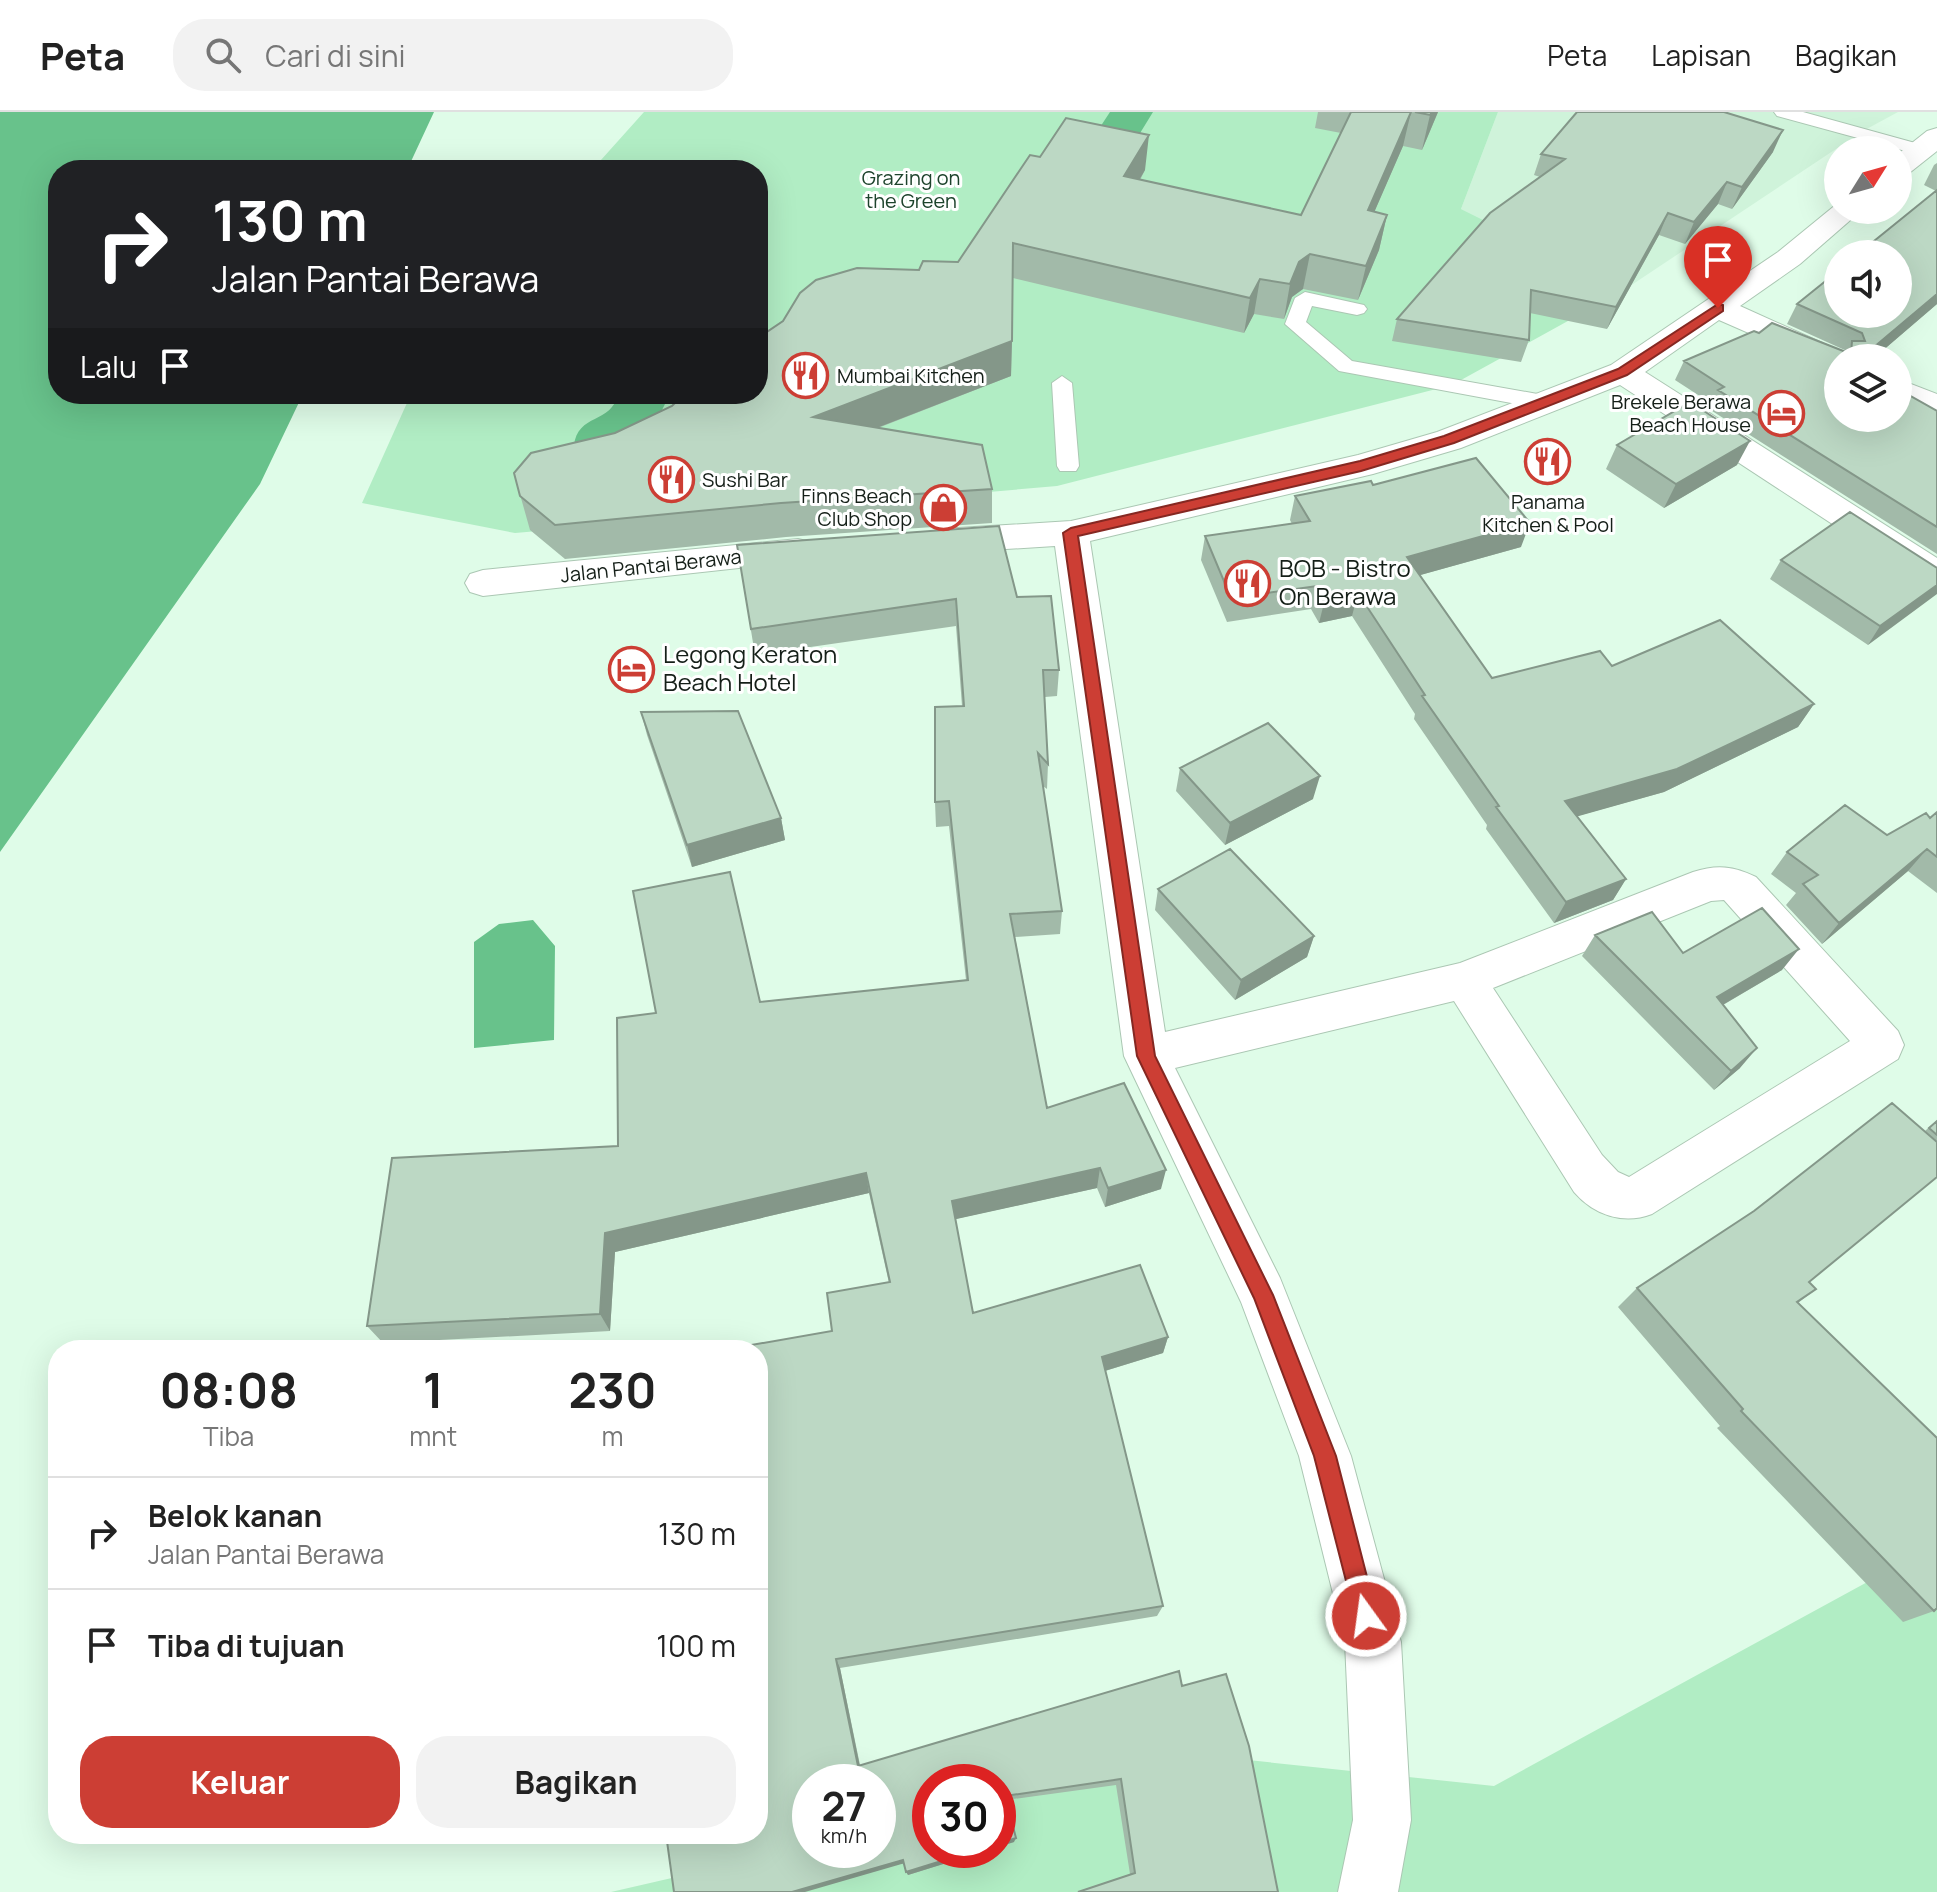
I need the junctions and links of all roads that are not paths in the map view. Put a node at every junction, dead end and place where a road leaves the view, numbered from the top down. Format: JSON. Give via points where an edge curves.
{"nodes":[{"id":1,"x":1783,"y":112,"type":"edge"},
{"id":2,"x":1826,"y":112,"type":"edge"},
{"id":3,"x":1918,"y":151,"type":"edge"},
{"id":4,"x":1830,"y":224,"type":"edge"},
{"id":5,"x":1718,"y":308,"type":"junction"},
{"id":6,"x":1357,"y":309,"type":"edge"},
{"id":7,"x":1824,"y":356,"type":"edge"},
{"id":8,"x":1623,"y":372,"type":"junction"},
{"id":9,"x":1062,"y":383,"type":"dead end"},
{"id":10,"x":1912,"y":395,"type":"edge"},
{"id":11,"x":1543,"y":402,"type":"junction"},
{"id":12,"x":1937,"y":407,"type":"edge"},
{"id":13,"x":1068,"y":466,"type":"dead end"},
{"id":14,"x":1071,"y":533,"type":"junction"},
{"id":15,"x":912,"y":543,"type":"edge"},
{"id":16,"x":833,"y":549,"type":"edge"},
{"id":17,"x":1937,"y":575,"type":"edge"},
{"id":18,"x":483,"y":583,"type":"dead end"},
{"id":19,"x":1464,"y":980,"type":"junction"},
{"id":20,"x":1146,"y":1056,"type":"junction"},
{"id":21,"x":1368,"y":1892,"type":"edge"}],
"edges":[{"from":1,"to":3,"type":"lane"},
{"from":2,"to":3,"type":"lane"},
{"from":4,"to":5,"type":"street"},
{"from":5,"to":7,"type":"street"},
{"from":5,"to":8,"type":"street"},
{"from":6,"to":11,"type":"lane","via":[[1305,298],[1295,324],[1346,366]]},
{"from":8,"to":11,"type":"street"},
{"from":8,"to":17,"type":"street"},
{"from":9,"to":13,"type":"lane"},
{"from":10,"to":12,"type":"street"},
{"from":11,"to":14,"type":"street","via":[[1449,440],[1361,466]]},
{"from":14,"to":15,"type":"street"},
{"from":14,"to":20,"type":"street"},
{"from":16,"to":18,"type":"street","name":"Jalan Pantai Berawa"},
{"from":19,"to":19,"type":"street","via":[[1585,1170],[1617,1199],[1635,1199],[1882,1045],[1741,889],[1729,883],[1708,884]]},
{"from":19,"to":20,"type":"street"},
{"from":20,"to":21,"type":"street","via":[[1263,1295],[1325,1456],[1373,1642],[1382,1820]]}]}
